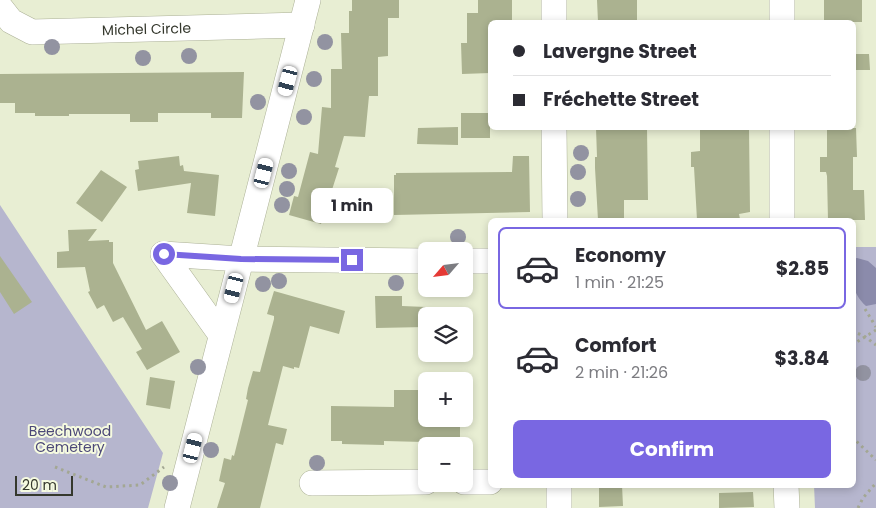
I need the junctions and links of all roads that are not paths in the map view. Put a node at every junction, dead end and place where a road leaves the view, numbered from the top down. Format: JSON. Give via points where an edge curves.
{"nodes":[{"id":1,"x":308,"y":0,"type":"edge"},
{"id":2,"x":554,"y":0,"type":"edge"},
{"id":3,"x":782,"y":0,"type":"edge"},
{"id":4,"x":0,"y":7,"type":"edge"},
{"id":5,"x":554,"y":20,"type":"edge"},
{"id":6,"x":782,"y":20,"type":"edge"},
{"id":7,"x":302,"y":25,"type":"junction"},
{"id":8,"x":554,"y":130,"type":"edge"},
{"id":9,"x":782,"y":130,"type":"edge"},
{"id":10,"x":555,"y":218,"type":"edge"},
{"id":11,"x":782,"y":218,"type":"edge"},
{"id":12,"x":241,"y":259,"type":"junction"},
{"id":13,"x":418,"y":261,"type":"edge"},
{"id":14,"x":473,"y":261,"type":"edge"},
{"id":15,"x":488,"y":261,"type":"edge"},
{"id":16,"x":222,"y":335,"type":"junction"},
{"id":17,"x":418,"y":482,"type":"edge"},
{"id":18,"x":473,"y":482,"type":"edge"},
{"id":19,"x":488,"y":482,"type":"edge"},
{"id":20,"x":312,"y":483,"type":"dead end"},
{"id":21,"x":559,"y":488,"type":"edge"},
{"id":22,"x":786,"y":488,"type":"edge"},
{"id":23,"x":177,"y":508,"type":"edge"},
{"id":24,"x":559,"y":508,"type":"edge"},
{"id":25,"x":787,"y":508,"type":"edge"}],
"edges":[{"from":1,"to":7,"type":"street"},
{"from":2,"to":5,"type":"street"},
{"from":3,"to":6,"type":"street"},
{"from":4,"to":7,"type":"street","name":"Michel Circle","via":[[11,21],[32,32]]},
{"from":7,"to":12,"type":"street"},
{"from":8,"to":10,"type":"street"},
{"from":9,"to":11,"type":"street"},
{"from":12,"to":13,"type":"street"},
{"from":12,"to":16,"type":"street"},
{"from":12,"to":16,"type":"street","via":[[164,254]]},
{"from":14,"to":15,"type":"street"},
{"from":16,"to":23,"type":"street"},
{"from":17,"to":20,"type":"street"},
{"from":18,"to":19,"type":"street"},
{"from":21,"to":24,"type":"street"},
{"from":22,"to":25,"type":"street"}]}
